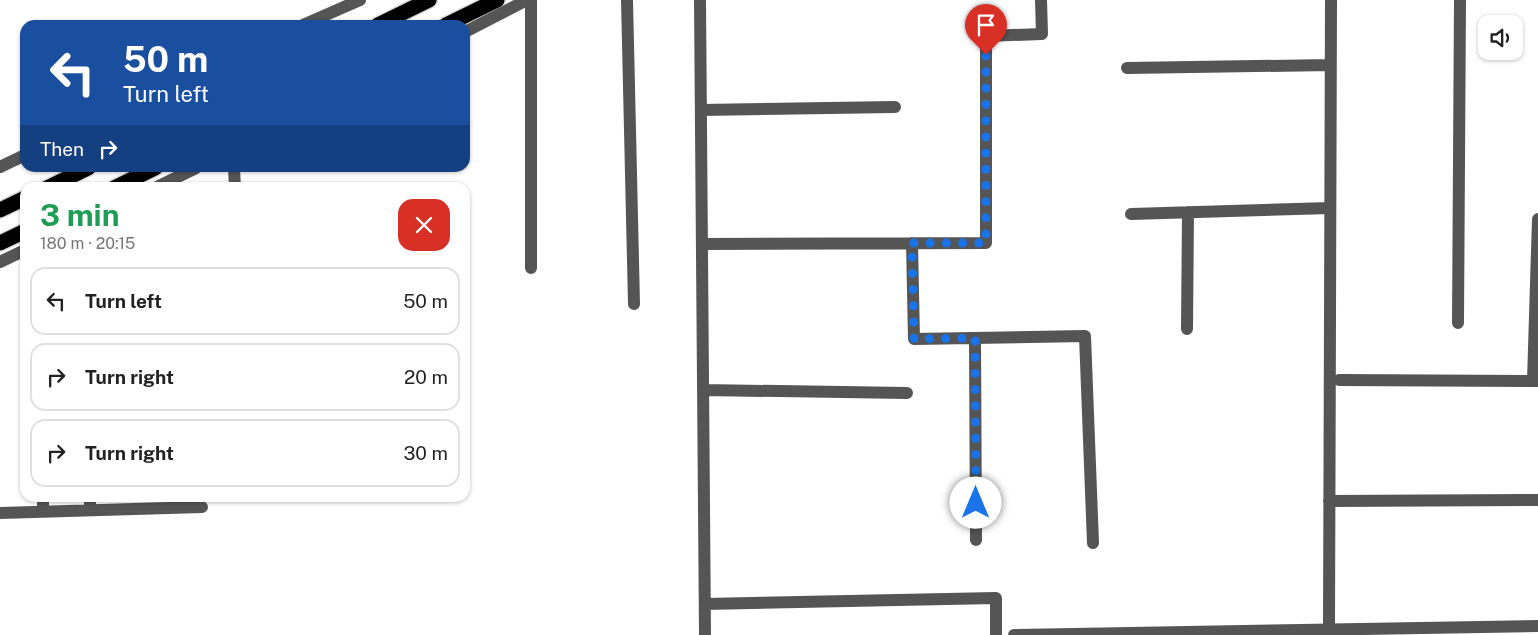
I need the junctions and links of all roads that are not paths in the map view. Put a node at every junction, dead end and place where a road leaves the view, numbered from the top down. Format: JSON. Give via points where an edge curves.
{"nodes":[{"id":1,"x":360,"y":0,"type":"edge"},
{"id":2,"x":430,"y":0,"type":"edge"},
{"id":3,"x":497,"y":0,"type":"edge"},
{"id":4,"x":527,"y":0,"type":"edge"},
{"id":5,"x":531,"y":0,"type":"edge"},
{"id":6,"x":627,"y":0,"type":"edge"},
{"id":7,"x":700,"y":0,"type":"edge"},
{"id":8,"x":1041,"y":0,"type":"edge"},
{"id":9,"x":1331,"y":0,"type":"edge"},
{"id":10,"x":1460,"y":0,"type":"edge"},
{"id":11,"x":314,"y":20,"type":"edge"},
{"id":12,"x":388,"y":20,"type":"edge"},
{"id":13,"x":456,"y":20,"type":"edge"},
{"id":14,"x":470,"y":29,"type":"edge"},
{"id":15,"x":1330,"y":65,"type":"junction"},
{"id":16,"x":1127,"y":68,"type":"dead end"},
{"id":17,"x":894,"y":107,"type":"dead end"},
{"id":18,"x":701,"y":110,"type":"junction"},
{"id":19,"x":20,"y":157,"type":"edge"},
{"id":20,"x":0,"y":167,"type":"edge"},
{"id":21,"x":80,"y":172,"type":"edge"},
{"id":22,"x":147,"y":172,"type":"edge"},
{"id":23,"x":188,"y":172,"type":"edge"},
{"id":24,"x":59,"y":182,"type":"edge"},
{"id":25,"x":126,"y":182,"type":"edge"},
{"id":26,"x":167,"y":182,"type":"edge"},
{"id":27,"x":20,"y":200,"type":"edge"},
{"id":28,"x":1330,"y":208,"type":"junction"},
{"id":29,"x":0,"y":210,"type":"edge"},
{"id":30,"x":1188,"y":212,"type":"junction"},
{"id":31,"x":1131,"y":214,"type":"dead end"},
{"id":32,"x":1538,"y":219,"type":"edge"},
{"id":33,"x":20,"y":233,"type":"edge"},
{"id":34,"x":0,"y":243,"type":"edge"},
{"id":35,"x":912,"y":243,"type":"junction"},
{"id":36,"x":702,"y":244,"type":"junction"},
{"id":37,"x":20,"y":252,"type":"edge"},
{"id":38,"x":0,"y":262,"type":"edge"},
{"id":39,"x":531,"y":268,"type":"dead end"},
{"id":40,"x":634,"y":304,"type":"dead end"},
{"id":41,"x":1458,"y":323,"type":"dead end"},
{"id":42,"x":1187,"y":329,"type":"dead end"},
{"id":43,"x":975,"y":338,"type":"junction"},
{"id":44,"x":1339,"y":380,"type":"dead end"},
{"id":45,"x":1536,"y":381,"type":"edge"},
{"id":46,"x":703,"y":390,"type":"junction"},
{"id":47,"x":907,"y":393,"type":"dead end"},
{"id":48,"x":1538,"y":500,"type":"edge"},
{"id":49,"x":1329,"y":501,"type":"junction"},
{"id":50,"x":42,"y":502,"type":"edge"},
{"id":51,"x":90,"y":504,"type":"edge"},
{"id":52,"x":202,"y":507,"type":"dead end"},
{"id":53,"x":43,"y":512,"type":"junction"},
{"id":54,"x":0,"y":513,"type":"edge"},
{"id":55,"x":976,"y":540,"type":"dead end"},
{"id":56,"x":1093,"y":542,"type":"dead end"},
{"id":57,"x":705,"y":604,"type":"junction"},
{"id":58,"x":1538,"y":626,"type":"edge"},
{"id":59,"x":1329,"y":628,"type":"junction"},
{"id":60,"x":705,"y":635,"type":"edge"},
{"id":61,"x":996,"y":635,"type":"edge"},
{"id":62,"x":1014,"y":635,"type":"edge"}],
"edges":[{"from":1,"to":11,"type":"street"},
{"from":2,"to":12,"type":"highway"},
{"from":3,"to":13,"type":"highway"},
{"from":4,"to":14,"type":"street"},
{"from":5,"to":39,"type":"street"},
{"from":6,"to":40,"type":"street"},
{"from":7,"to":18,"type":"street"},
{"from":8,"to":35,"type":"street","via":[[1042,34],[986,36],[986,243]]},
{"from":9,"to":15,"type":"street"},
{"from":10,"to":41,"type":"street"},
{"from":15,"to":16,"type":"street"},
{"from":15,"to":28,"type":"street"},
{"from":17,"to":18,"type":"street"},
{"from":18,"to":36,"type":"street"},
{"from":19,"to":20,"type":"street"},
{"from":21,"to":24,"type":"highway"},
{"from":22,"to":25,"type":"highway"},
{"from":23,"to":26,"type":"street"},
{"from":27,"to":29,"type":"highway"},
{"from":28,"to":30,"type":"street"},
{"from":28,"to":49,"type":"street"},
{"from":30,"to":31,"type":"street"},
{"from":30,"to":42,"type":"street"},
{"from":32,"to":45,"type":"street"},
{"from":33,"to":34,"type":"highway"},
{"from":35,"to":36,"type":"street"},
{"from":35,"to":43,"type":"street","via":[[914,339]]},
{"from":36,"to":46,"type":"street"},
{"from":37,"to":38,"type":"street"},
{"from":43,"to":55,"type":"street"},
{"from":43,"to":56,"type":"street","via":[[1085,336]]},
{"from":44,"to":45,"type":"street"},
{"from":46,"to":47,"type":"street"},
{"from":46,"to":57,"type":"street"},
{"from":48,"to":49,"type":"street"},
{"from":49,"to":59,"type":"street"},
{"from":50,"to":53,"type":"street"},
{"from":51,"to":52,"type":"street"},
{"from":51,"to":53,"type":"street"},
{"from":53,"to":54,"type":"street"},
{"from":57,"to":60,"type":"street"},
{"from":57,"to":61,"type":"street","via":[[996,598]]},
{"from":58,"to":59,"type":"street"},
{"from":59,"to":62,"type":"street"}]}
